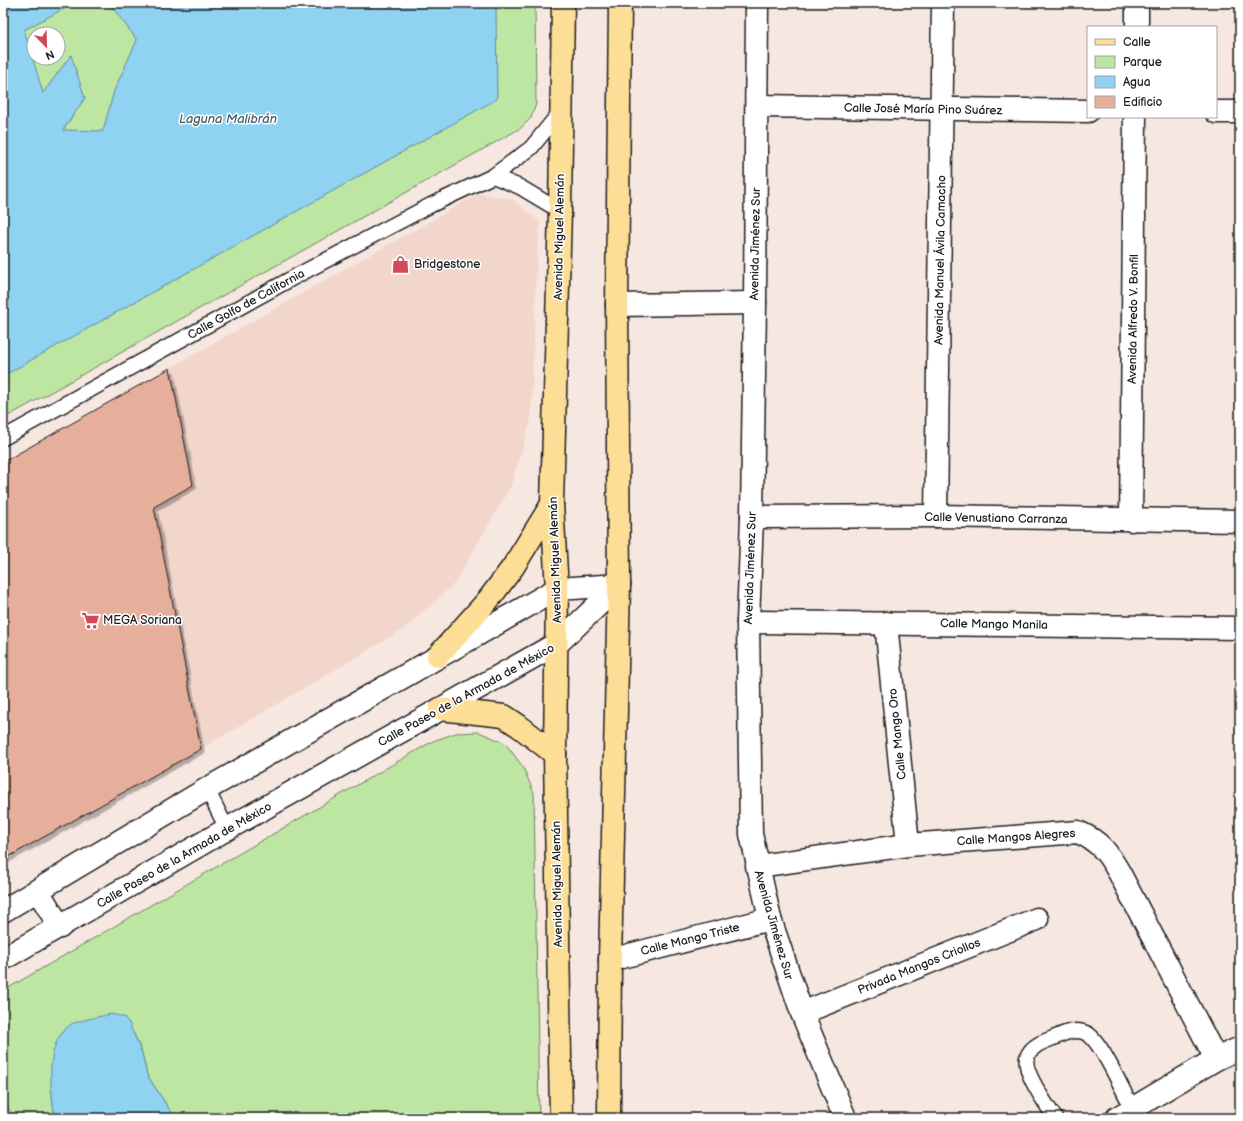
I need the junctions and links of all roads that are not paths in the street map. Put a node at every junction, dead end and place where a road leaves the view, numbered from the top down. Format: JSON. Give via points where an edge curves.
{"nodes":[{"id":1,"x":563,"y":3,"type":"edge"},
{"id":2,"x":620,"y":3,"type":"edge"},
{"id":3,"x":757,"y":3,"type":"edge"},
{"id":4,"x":943,"y":3,"type":"edge"},
{"id":5,"x":1137,"y":3,"type":"edge"},
{"id":6,"x":1137,"y":26,"type":"edge"},
{"id":7,"x":757,"y":106,"type":"junction"},
{"id":8,"x":942,"y":109,"type":"junction"},
{"id":9,"x":561,"y":111,"type":"junction"},
{"id":10,"x":1087,"y":111,"type":"edge"},
{"id":11,"x":1217,"y":112,"type":"edge"},
{"id":12,"x":1240,"y":112,"type":"edge"},
{"id":13,"x":1136,"y":118,"type":"edge"},
{"id":14,"x":493,"y":176,"type":"junction"},
{"id":15,"x":560,"y":211,"type":"junction"},
{"id":16,"x":755,"y":303,"type":"junction"},
{"id":17,"x":617,"y":306,"type":"junction"},
{"id":18,"x":3,"y":438,"type":"edge"},
{"id":19,"x":552,"y":504,"type":"junction"},
{"id":20,"x":936,"y":516,"type":"junction"},
{"id":21,"x":752,"y":517,"type":"junction"},
{"id":22,"x":1131,"y":520,"type":"junction"},
{"id":23,"x":1240,"y":521,"type":"edge"},
{"id":24,"x":619,"y":585,"type":"junction"},
{"id":25,"x":557,"y":589,"type":"junction"},
{"id":26,"x":748,"y":622,"type":"junction"},
{"id":27,"x":886,"y":623,"type":"junction"},
{"id":28,"x":1240,"y":628,"type":"edge"},
{"id":29,"x":558,"y":643,"type":"junction"},
{"id":30,"x":438,"y":656,"type":"junction"},
{"id":31,"x":440,"y":709,"type":"junction"},
{"id":32,"x":555,"y":754,"type":"junction"},
{"id":33,"x":207,"y":789,"type":"junction"},
{"id":34,"x":227,"y":829,"type":"junction"},
{"id":35,"x":908,"y":845,"type":"junction"},
{"id":36,"x":757,"y":866,"type":"junction"},
{"id":37,"x":38,"y":891,"type":"junction"},
{"id":38,"x":3,"y":912,"type":"edge"},
{"id":39,"x":770,"y":919,"type":"junction"},
{"id":40,"x":1038,"y":919,"type":"dead end"},
{"id":41,"x":60,"y":927,"type":"junction"},
{"id":42,"x":3,"y":959,"type":"edge"},
{"id":43,"x":610,"y":960,"type":"junction"},
{"id":44,"x":802,"y":1013,"type":"junction"},
{"id":45,"x":1240,"y":1048,"type":"edge"},
{"id":46,"x":1216,"y":1059,"type":"junction"},
{"id":47,"x":1124,"y":1113,"type":"edge"},
{"id":48,"x":561,"y":1118,"type":"edge"},
{"id":49,"x":608,"y":1118,"type":"edge"},
{"id":50,"x":845,"y":1118,"type":"edge"},
{"id":51,"x":1055,"y":1118,"type":"edge"}],
"edges":[{"from":1,"to":9,"type":"main road","name":"Avenida Miguel Alemán"},
{"from":2,"to":17,"type":"main road"},
{"from":3,"to":7,"type":"street","name":"Avenida Jiménez Sur"},
{"from":4,"to":8,"type":"street","name":"Avenida Manuel Ávila Camacho"},
{"from":5,"to":6,"type":"street"},
{"from":7,"to":8,"type":"street","name":"Calle José María Pino Suárez"},
{"from":7,"to":16,"type":"street","name":"Avenida Jiménez Sur"},
{"from":8,"to":10,"type":"street","name":"Calle José María Pino Suárez"},
{"from":8,"to":20,"type":"street","name":"Avenida Manuel Ávila Camacho"},
{"from":9,"to":14,"type":"lane","name":"Calle Golfo de California","via":[[531,148]]},
{"from":9,"to":15,"type":"main road","name":"Avenida Miguel Alemán"},
{"from":11,"to":12,"type":"street"},
{"from":13,"to":22,"type":"street","name":"Avenida Alfredo V. Bonfil"},
{"from":14,"to":15,"type":"lane","via":[[520,187]]},
{"from":14,"to":18,"type":"lane","name":"Calle Golfo de California","via":[[431,205],[298,275]]},
{"from":15,"to":19,"type":"main road","name":"Avenida Miguel Alemán"},
{"from":16,"to":17,"type":"street"},
{"from":16,"to":21,"type":"street","name":"Avenida Jiménez Sur"},
{"from":17,"to":24,"type":"main road"},
{"from":19,"to":25,"type":"main road","name":"Avenida Miguel Alemán"},
{"from":19,"to":30,"type":"main road","via":[[513,567],[489,599]]},
{"from":20,"to":21,"type":"street","name":"Calle Venustiano Carranza"},
{"from":20,"to":22,"type":"street","name":"Calle Venustiano Carranza"},
{"from":21,"to":26,"type":"street","name":"Avenida Jiménez Sur"},
{"from":22,"to":23,"type":"street","name":"Calle Venustiano Carranza"},
{"from":24,"to":25,"type":"street"},
{"from":24,"to":29,"type":"street","name":"Calle Paseo de la Armada de México"},
{"from":24,"to":43,"type":"main road"},
{"from":25,"to":29,"type":"main road","name":"Avenida Miguel Alemán"},
{"from":25,"to":30,"type":"street"},
{"from":26,"to":27,"type":"street","name":"Calle Mango Manila"},
{"from":26,"to":36,"type":"street","name":"Avenida Jiménez Sur","via":[[751,834]]},
{"from":27,"to":28,"type":"street","name":"Calle Mango Manila"},
{"from":27,"to":35,"type":"street","name":"Calle Mango Oro"},
{"from":29,"to":31,"type":"street","name":"Calle Paseo de la Armada de México"},
{"from":29,"to":32,"type":"main road","name":"Avenida Miguel Alemán"},
{"from":30,"to":33,"type":"street"},
{"from":31,"to":32,"type":"main road","via":[[504,716]]},
{"from":31,"to":34,"type":"street","name":"Calle Paseo de la Armada de México"},
{"from":32,"to":48,"type":"main road","name":"Avenida Miguel Alemán"},
{"from":33,"to":34,"type":"lane"},
{"from":33,"to":37,"type":"street"},
{"from":34,"to":41,"type":"street","name":"Calle Paseo de la Armada de México"},
{"from":35,"to":36,"type":"street","name":"Calle Mangos Alegres"},
{"from":35,"to":46,"type":"street","name":"Calle Mangos Alegres","via":[[1078,832],[1093,838],[1106,851],[1120,874]]},
{"from":36,"to":39,"type":"street","name":"Avenida Jiménez Sur"},
{"from":37,"to":38,"type":"street"},
{"from":37,"to":41,"type":"street"},
{"from":39,"to":43,"type":"street","name":"Calle Mango Triste"},
{"from":39,"to":44,"type":"street","name":"Avenida Jiménez Sur"},
{"from":40,"to":44,"type":"street","name":"Privada Mangos Criollos"},
{"from":41,"to":42,"type":"street","name":"Calle Paseo de la Armada de México"},
{"from":43,"to":49,"type":"main road"},
{"from":44,"to":50,"type":"street","name":"Avenida Jiménez Sur"},
{"from":45,"to":46,"type":"street"},
{"from":46,"to":47,"type":"street"},
{"from":47,"to":51,"type":"lane","via":[[1100,1048],[1088,1034],[1075,1030],[1036,1046],[1027,1055],[1030,1076]]}]}
